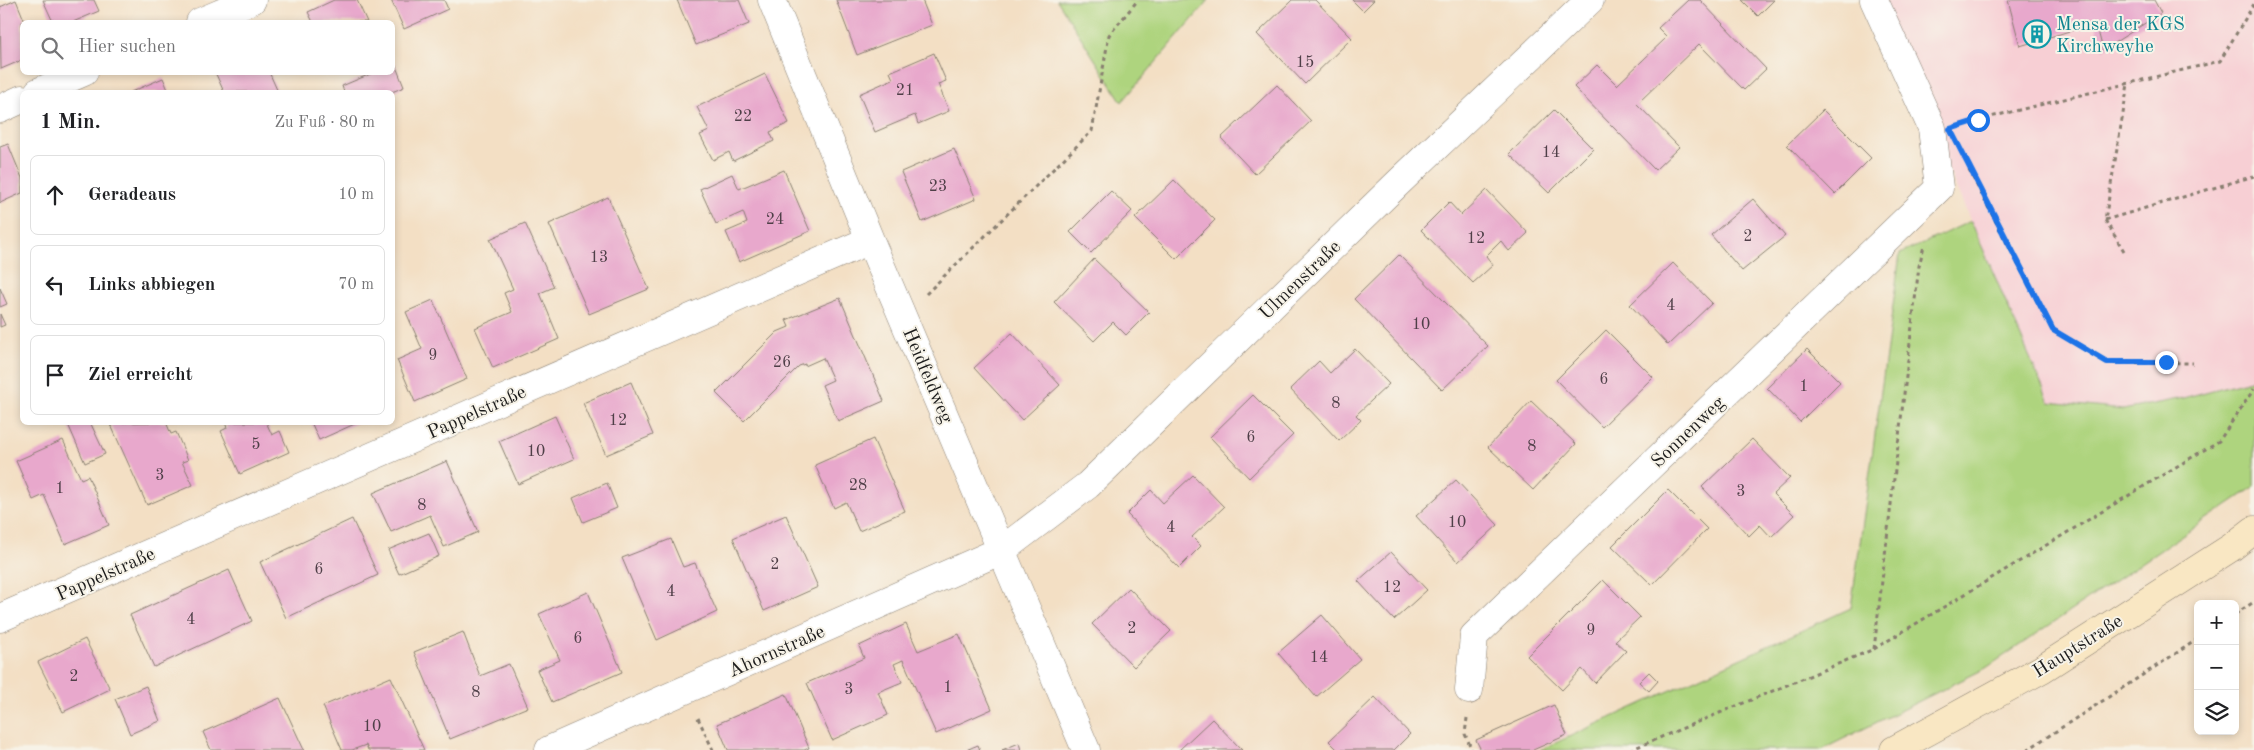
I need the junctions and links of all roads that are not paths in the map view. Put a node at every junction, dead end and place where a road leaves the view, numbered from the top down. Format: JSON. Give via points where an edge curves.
{"nodes":[{"id":1,"x":252,"y":0,"type":"edge"},
{"id":2,"x":772,"y":0,"type":"edge"},
{"id":3,"x":1590,"y":0,"type":"edge"},
{"id":4,"x":1874,"y":0,"type":"edge"},
{"id":5,"x":205,"y":20,"type":"edge"},
{"id":6,"x":77,"y":75,"type":"edge"},
{"id":7,"x":43,"y":90,"type":"edge"},
{"id":8,"x":20,"y":100,"type":"edge"},
{"id":9,"x":0,"y":109,"type":"edge"},
{"id":10,"x":870,"y":240,"type":"junction"},
{"id":11,"x":2254,"y":530,"type":"edge"},
{"id":12,"x":1002,"y":550,"type":"junction"},
{"id":13,"x":0,"y":618,"type":"edge"},
{"id":14,"x":1469,"y":690,"type":"dead end"},
{"id":15,"x":549,"y":750,"type":"edge"},
{"id":16,"x":1086,"y":750,"type":"edge"},
{"id":17,"x":1894,"y":750,"type":"edge"}],
"edges":[{"from":1,"to":5,"type":"street"},
{"from":2,"to":10,"type":"street","name":"Heidfeldweg"},
{"from":3,"to":12,"type":"street","name":"Ulmenstraße","via":[[1088,485]]},
{"from":4,"to":14,"type":"street","name":"Sonnenweg","via":[[1932,128],[1940,188],[1474,636]]},
{"from":6,"to":7,"type":"street"},
{"from":8,"to":9,"type":"street"},
{"from":10,"to":12,"type":"street","name":"Heidfeldweg"},
{"from":10,"to":13,"type":"street","name":"Pappelstraße"},
{"from":11,"to":17,"type":"main road","name":"Hauptstraße","via":[[2042,669]]},
{"from":12,"to":15,"type":"street","name":"Ahornstraße"},
{"from":12,"to":16,"type":"street","name":"Heidfeldweg"}]}
